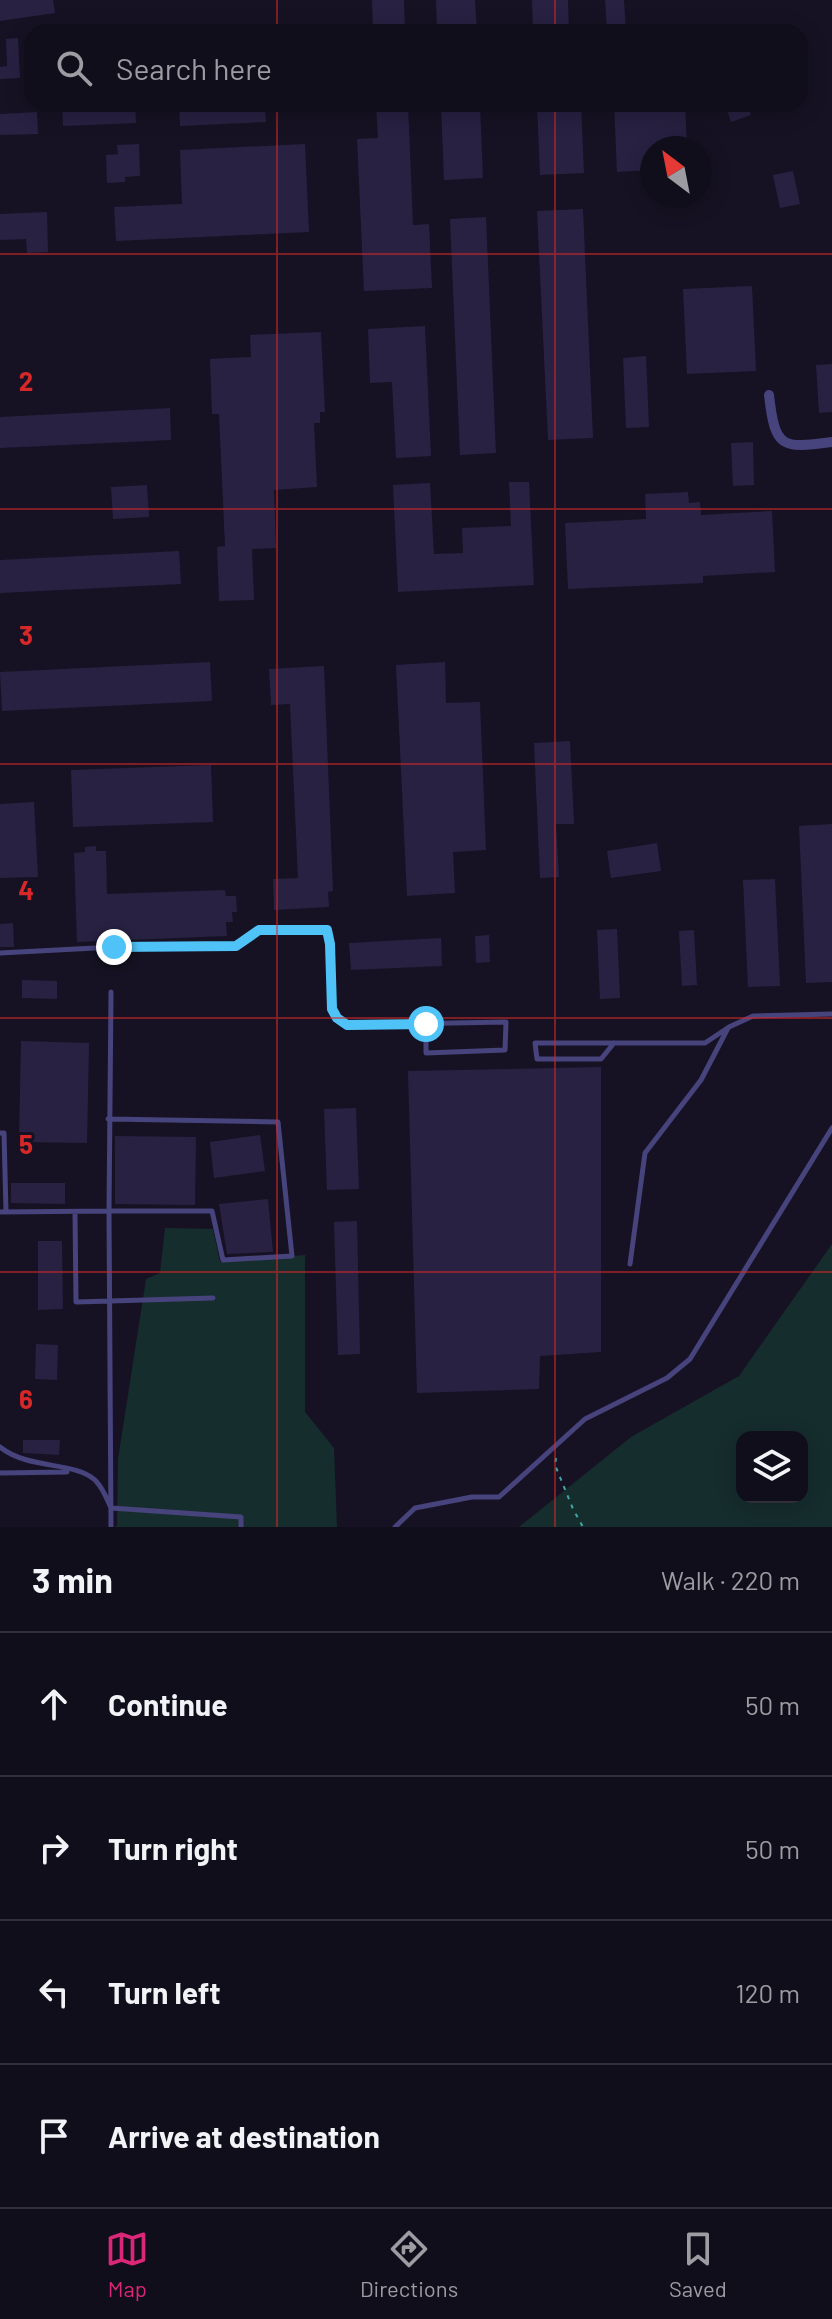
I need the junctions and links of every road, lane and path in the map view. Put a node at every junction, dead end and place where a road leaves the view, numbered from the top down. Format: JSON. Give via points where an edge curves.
{"nodes":[{"id":1,"x":769,"y":395,"type":"dead end"},
{"id":2,"x":832,"y":442,"type":"edge"},
{"id":3,"x":0,"y":953,"type":"edge"},
{"id":4,"x":111,"y":992,"type":"dead end"},
{"id":5,"x":832,"y":1014,"type":"edge"},
{"id":6,"x":426,"y":1024,"type":"junction"},
{"id":7,"x":729,"y":1027,"type":"junction"},
{"id":8,"x":614,"y":1043,"type":"junction"},
{"id":9,"x":108,"y":1119,"type":"junction"},
{"id":10,"x":832,"y":1128,"type":"edge"},
{"id":11,"x":0,"y":1133,"type":"edge"},
{"id":12,"x":109,"y":1211,"type":"junction"},
{"id":13,"x":3,"y":1212,"type":"edge"},
{"id":14,"x":75,"y":1212,"type":"junction"},
{"id":15,"x":630,"y":1264,"type":"dead end"},
{"id":16,"x":213,"y":1298,"type":"dead end"},
{"id":17,"x":111,"y":1301,"type":"junction"},
{"id":18,"x":559,"y":1441,"type":"junction"},
{"id":19,"x":0,"y":1447,"type":"edge"},
{"id":20,"x":80,"y":1472,"type":"junction"},
{"id":21,"x":0,"y":1473,"type":"edge"},
{"id":22,"x":111,"y":1508,"type":"junction"},
{"id":23,"x":111,"y":1527,"type":"edge"},
{"id":24,"x":241,"y":1527,"type":"edge"},
{"id":25,"x":395,"y":1527,"type":"edge"},
{"id":26,"x":583,"y":1527,"type":"edge"}],
"edges":[{"from":1,"to":2,"type":"street","via":[[772,427],[781,440],[796,446]]},
{"from":3,"to":6,"type":"lane","via":[[236,946],[259,930],[327,930],[337,1018],[347,1025]]},
{"from":4,"to":9,"type":"lane"},
{"from":5,"to":7,"type":"lane","via":[[753,1016]]},
{"from":6,"to":6,"type":"lane","via":[[506,1022],[505,1050],[426,1053]]},
{"from":7,"to":8,"type":"lane","via":[[705,1043]]},
{"from":7,"to":15,"type":"lane","via":[[701,1080],[645,1153]]},
{"from":8,"to":8,"type":"lane","via":[[598,1043],[535,1043],[537,1059],[601,1059]]},
{"from":9,"to":12,"type":"lane"},
{"from":9,"to":12,"type":"lane","via":[[278,1122],[292,1256],[223,1260],[212,1211]]},
{"from":10,"to":18,"type":"lane","via":[[690,1359],[667,1378],[585,1419]]},
{"from":11,"to":13,"type":"lane"},
{"from":12,"to":14,"type":"lane"},
{"from":12,"to":17,"type":"lane"},
{"from":13,"to":14,"type":"lane"},
{"from":14,"to":17,"type":"lane","via":[[76,1302]]},
{"from":16,"to":17,"type":"lane"},
{"from":17,"to":22,"type":"lane"},
{"from":18,"to":25,"type":"lane","via":[[499,1497],[415,1508]]},
{"from":18,"to":26,"type":"path","via":[[555,1465]]},
{"from":19,"to":20,"type":"lane","via":[[31,1463]]},
{"from":20,"to":21,"type":"lane"},
{"from":20,"to":22,"type":"lane","via":[[94,1479]]},
{"from":22,"to":23,"type":"lane"},
{"from":22,"to":24,"type":"lane","via":[[241,1517]]}]}
